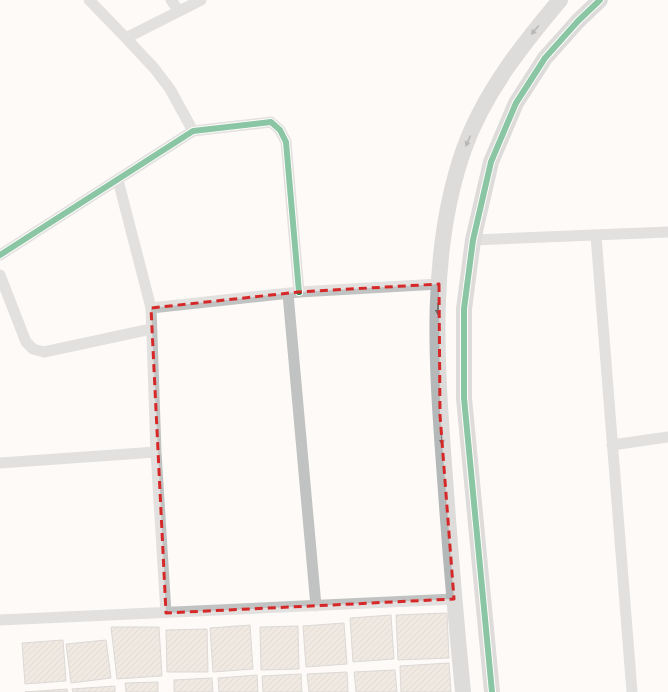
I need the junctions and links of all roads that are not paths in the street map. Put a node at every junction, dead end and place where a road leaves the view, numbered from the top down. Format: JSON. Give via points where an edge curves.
{"nodes":[{"id":1,"x":89,"y":0,"type":"edge"},
{"id":2,"x":171,"y":0,"type":"edge"},
{"id":3,"x":201,"y":0,"type":"edge"},
{"id":4,"x":560,"y":0,"type":"edge"},
{"id":5,"x":600,"y":0,"type":"edge"},
{"id":6,"x":180,"y":10,"type":"junction"},
{"id":7,"x":126,"y":38,"type":"junction"},
{"id":8,"x":193,"y":131,"type":"junction"},
{"id":9,"x":118,"y":180,"type":"junction"},
{"id":10,"x":668,"y":232,"type":"edge"},
{"id":11,"x":596,"y":236,"type":"junction"},
{"id":12,"x":473,"y":240,"type":"junction"},
{"id":13,"x":0,"y":255,"type":"edge"},
{"id":14,"x":0,"y":275,"type":"edge"},
{"id":15,"x":438,"y":284,"type":"junction"},
{"id":16,"x":294,"y":293,"type":"junction"},
{"id":17,"x":150,"y":308,"type":"junction"},
{"id":18,"x":151,"y":329,"type":"junction"},
{"id":19,"x":668,"y":437,"type":"edge"},
{"id":20,"x":612,"y":445,"type":"junction"},
{"id":21,"x":156,"y":452,"type":"junction"},
{"id":22,"x":0,"y":463,"type":"edge"},
{"id":23,"x":454,"y":599,"type":"junction"},
{"id":24,"x":316,"y":606,"type":"junction"},
{"id":25,"x":166,"y":613,"type":"junction"},
{"id":26,"x":0,"y":620,"type":"edge"},
{"id":27,"x":463,"y":692,"type":"edge"},
{"id":28,"x":492,"y":692,"type":"edge"},
{"id":29,"x":632,"y":692,"type":"edge"}],
"edges":[{"from":1,"to":7,"type":"street"},
{"from":2,"to":6,"type":"street"},
{"from":3,"to":6,"type":"street"},
{"from":4,"to":15,"type":"street","one_way":true,"via":[[527,39],[498,80],[464,149],[444,228]]},
{"from":5,"to":12,"type":"street","via":[[545,58],[516,103],[491,162]]},
{"from":6,"to":7,"type":"street"},
{"from":7,"to":8,"type":"street","via":[[170,89]]},
{"from":8,"to":9,"type":"street"},
{"from":8,"to":16,"type":"street","via":[[270,122],[280,130],[286,142]]},
{"from":9,"to":13,"type":"street"},
{"from":9,"to":17,"type":"street"},
{"from":10,"to":11,"type":"street"},
{"from":11,"to":12,"type":"street"},
{"from":11,"to":20,"type":"street"},
{"from":12,"to":28,"type":"street","via":[[464,309],[464,398]]},
{"from":14,"to":18,"type":"street","via":[[26,342],[33,349],[44,352]]},
{"from":15,"to":16,"type":"street"},
{"from":15,"to":23,"type":"street","one_way":true,"via":[[440,415]]},
{"from":16,"to":17,"type":"street"},
{"from":16,"to":24,"type":"street"},
{"from":17,"to":18,"type":"street"},
{"from":18,"to":21,"type":"street"},
{"from":19,"to":20,"type":"street"},
{"from":20,"to":29,"type":"street"},
{"from":21,"to":22,"type":"street"},
{"from":21,"to":25,"type":"street"},
{"from":23,"to":24,"type":"street"},
{"from":23,"to":27,"type":"street"},
{"from":24,"to":25,"type":"street"},
{"from":25,"to":26,"type":"street"}]}
